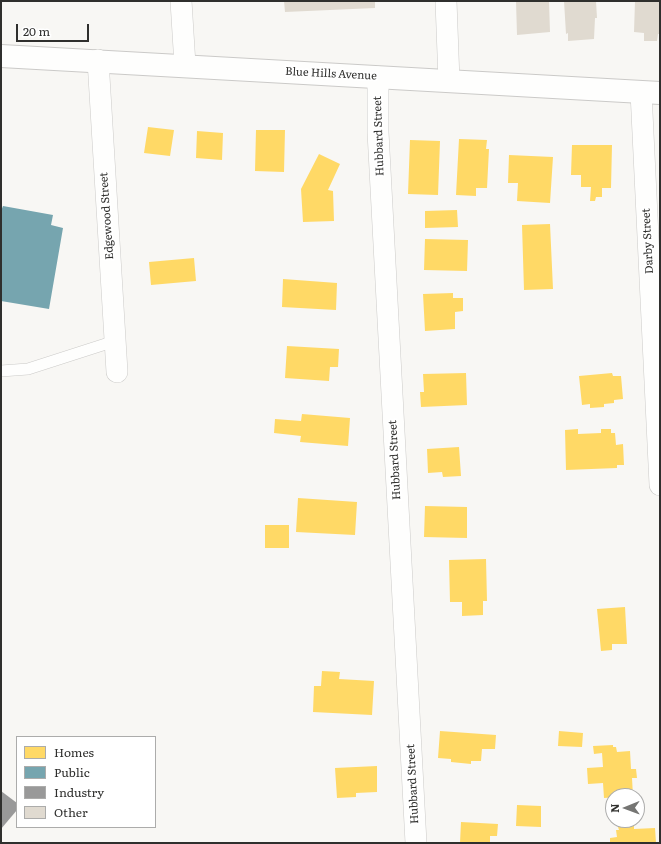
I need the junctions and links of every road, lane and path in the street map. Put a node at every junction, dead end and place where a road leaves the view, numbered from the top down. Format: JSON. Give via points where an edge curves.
{"nodes":[{"id":1,"x":181,"y":1,"type":"edge"},
{"id":2,"x":446,"y":1,"type":"edge"},
{"id":3,"x":98,"y":60,"type":"junction"},
{"id":4,"x":2,"y":61,"type":"edge"},
{"id":5,"x":185,"y":66,"type":"junction"},
{"id":6,"x":378,"y":77,"type":"junction"},
{"id":7,"x":449,"y":81,"type":"junction"},
{"id":8,"x":650,"y":92,"type":"edge"},
{"id":9,"x":115,"y":341,"type":"junction"},
{"id":10,"x":1,"y":371,"type":"edge"},
{"id":11,"x":117,"y":372,"type":"dead end"},
{"id":12,"x":660,"y":485,"type":"edge"},
{"id":13,"x":416,"y":843,"type":"edge"}],
"edges":[{"from":1,"to":5,"type":"street"},
{"from":2,"to":7,"type":"street"},
{"from":3,"to":4,"type":"main road","name":"Blue Hills Avenue"},
{"from":3,"to":5,"type":"main road","name":"Blue Hills Avenue"},
{"from":3,"to":9,"type":"street","name":"Edgewood Street"},
{"from":5,"to":6,"type":"main road","name":"Blue Hills Avenue"},
{"from":6,"to":7,"type":"main road","name":"Blue Hills Avenue"},
{"from":6,"to":13,"type":"street","name":"Hubbard Street","via":[[378,132]]},
{"from":7,"to":8,"type":"main road","name":"Blue Hills Avenue"},
{"from":8,"to":12,"type":"street","name":"Darby Street"},
{"from":9,"to":10,"type":"lane","via":[[28,369]]},
{"from":9,"to":11,"type":"street","name":"Edgewood Street"}]}
